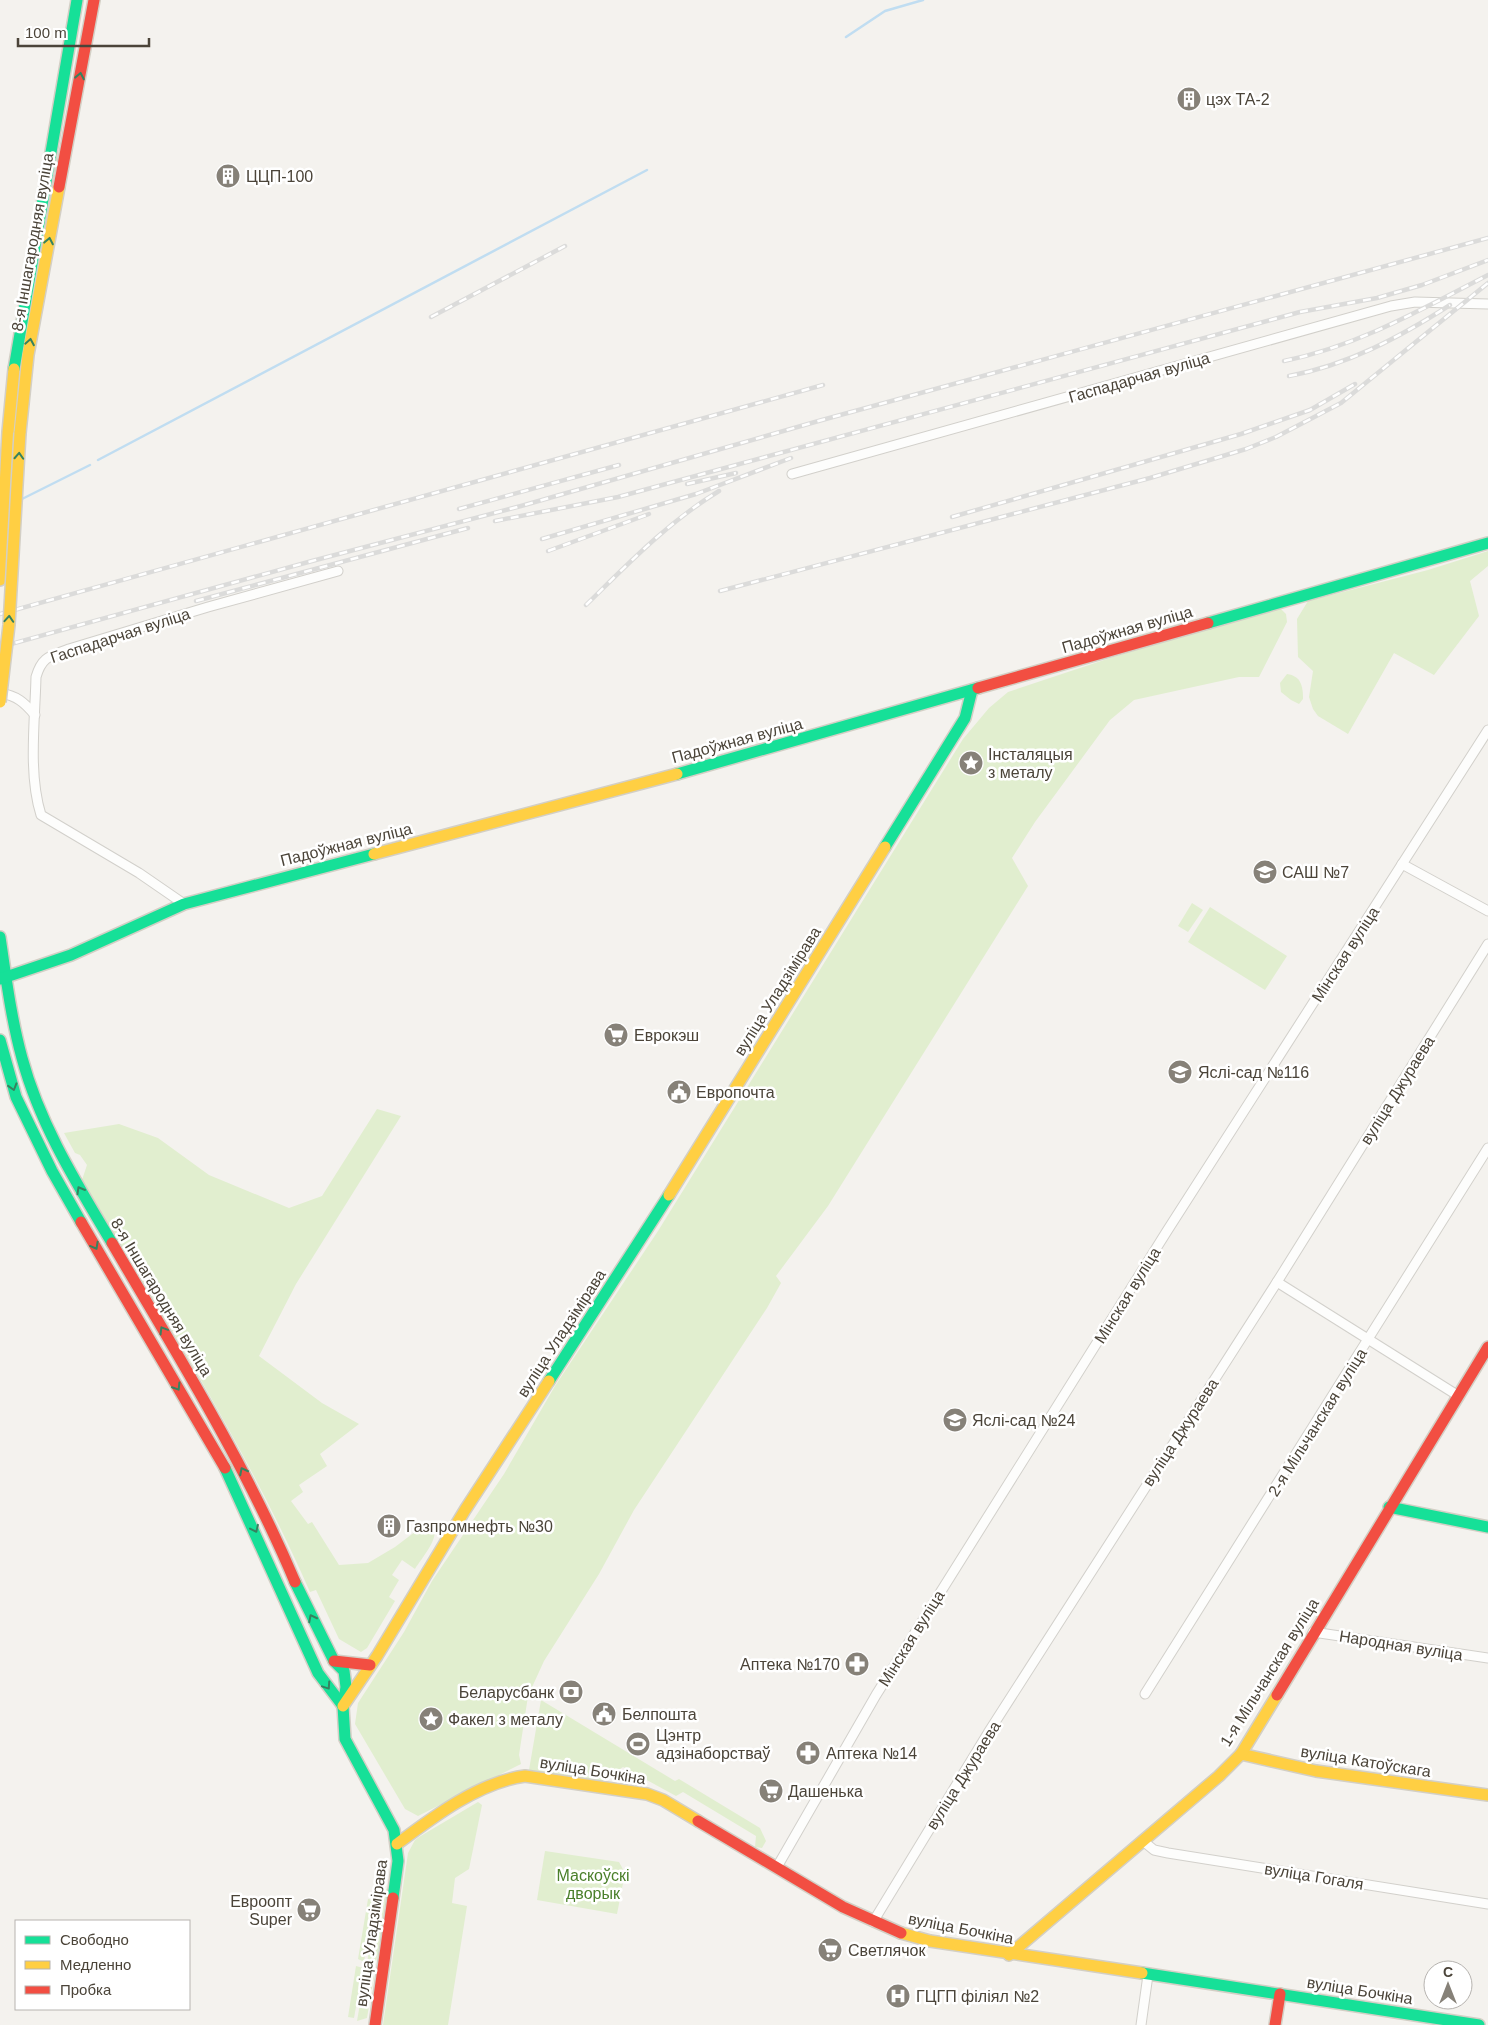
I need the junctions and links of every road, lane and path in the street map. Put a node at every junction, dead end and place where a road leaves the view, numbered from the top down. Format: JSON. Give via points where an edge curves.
{"nodes":[{"id":1,"x":77,"y":0,"type":"edge"},
{"id":2,"x":94,"y":0,"type":"edge"},
{"id":3,"x":55,"y":122,"type":"junction"},
{"id":4,"x":71,"y":124,"type":"junction"},
{"id":5,"x":26,"y":289,"type":"junction"},
{"id":6,"x":40,"y":289,"type":"junction"},
{"id":7,"x":1488,"y":304,"type":"edge"},
{"id":8,"x":792,"y":474,"type":"dead end"},
{"id":9,"x":1488,"y":543,"type":"edge"},
{"id":10,"x":338,"y":571,"type":"dead end"},
{"id":11,"x":0,"y":580,"type":"edge"},
{"id":12,"x":972,"y":690,"type":"junction"},
{"id":13,"x":0,"y":693,"type":"edge"},
{"id":14,"x":0,"y":702,"type":"edge"},
{"id":15,"x":35,"y":716,"type":"junction"},
{"id":16,"x":1488,"y":730,"type":"edge"},
{"id":17,"x":1402,"y":864,"type":"junction"},
{"id":18,"x":184,"y":904,"type":"junction"},
{"id":19,"x":1488,"y":911,"type":"edge"},
{"id":20,"x":0,"y":937,"type":"edge"},
{"id":21,"x":1488,"y":944,"type":"edge"},
{"id":22,"x":3,"y":979,"type":"edge"},
{"id":23,"x":0,"y":1040,"type":"edge"},
{"id":24,"x":1488,"y":1148,"type":"edge"},
{"id":25,"x":1277,"y":1282,"type":"junction"},
{"id":26,"x":1369,"y":1340,"type":"junction"},
{"id":27,"x":1488,"y":1347,"type":"edge"},
{"id":28,"x":1457,"y":1395,"type":"junction"},
{"id":29,"x":1389,"y":1507,"type":"junction"},
{"id":30,"x":1488,"y":1527,"type":"edge"},
{"id":31,"x":1314,"y":1632,"type":"junction"},
{"id":32,"x":1488,"y":1658,"type":"edge"},
{"id":33,"x":334,"y":1661,"type":"junction"},
{"id":34,"x":370,"y":1665,"type":"junction"},
{"id":35,"x":1145,"y":1694,"type":"dead end"},
{"id":36,"x":343,"y":1706,"type":"junction"},
{"id":37,"x":1241,"y":1754,"type":"junction"},
{"id":38,"x":1488,"y":1795,"type":"edge"},
{"id":39,"x":1143,"y":1841,"type":"junction"},
{"id":40,"x":397,"y":1844,"type":"junction"},
{"id":41,"x":777,"y":1868,"type":"junction"},
{"id":42,"x":1488,"y":1904,"type":"edge"},
{"id":43,"x":873,"y":1922,"type":"junction"},
{"id":44,"x":1009,"y":1954,"type":"junction"},
{"id":45,"x":1148,"y":1975,"type":"junction"},
{"id":46,"x":1280,"y":1994,"type":"junction"},
{"id":47,"x":375,"y":2025,"type":"edge"},
{"id":48,"x":1141,"y":2025,"type":"edge"},
{"id":49,"x":1275,"y":2025,"type":"edge"},
{"id":50,"x":1479,"y":2025,"type":"edge"}],
"edges":[{"from":1,"to":3,"type":"main road","name":"8-я Іншагародняя вуліца"},
{"from":4,"to":2,"type":"main road","name":"8-я Іншагародняя вуліца","one_way":true},
{"from":3,"to":4,"type":"main road"},
{"from":3,"to":5,"type":"main road","name":"8-я Іншагародняя вуліца"},
{"from":6,"to":4,"type":"main road","name":"8-я Іншагародняя вуліца","one_way":true},
{"from":5,"to":6,"type":"main road"},
{"from":5,"to":11,"type":"main road","name":"8-я Іншагародняя вуліца","via":[[11,389]]},
{"from":14,"to":6,"type":"main road","name":"8-я Іншагародняя вуліца","one_way":true,"bridge":true,"via":[[9,624],[20,433],[28,355]]},
{"from":7,"to":8,"type":"street","name":"Гаспадарчая вуліца","via":[[1415,302],[1391,306]]},
{"from":9,"to":12,"type":"main road","name":"Падоўжная вуліца"},
{"from":10,"to":15,"type":"street","name":"Гаспадарчая вуліца","via":[[208,606],[47,657],[39,665],[36,677]]},
{"from":12,"to":18,"type":"main road","name":"Падоўжная вуліца","via":[[602,795]]},
{"from":12,"to":34,"type":"main road","name":"вуліца Уладзімірава","via":[[965,718],[954,736],[654,1218],[465,1510]]},
{"from":13,"to":15,"type":"street","via":[[14,695]]},
{"from":15,"to":18,"type":"street","name":"Гаспадарчая вуліца","via":[[35,796],[41,815],[139,873]]},
{"from":16,"to":17,"type":"street","name":"Мінская вуліца"},
{"from":17,"to":19,"type":"street"},
{"from":17,"to":41,"type":"street","name":"Мінская вуліца","via":[[876,1695]]},
{"from":18,"to":22,"type":"main road","name":"Падоўжная вуліца","via":[[134,924],[59,961]]},
{"from":20,"to":22,"type":"main road","name":"8-я Іншагародняя вуліца"},
{"from":21,"to":25,"type":"street","name":"вуліца Джураева"},
{"from":33,"to":22,"type":"main road","name":"8-я Іншагародняя вуліца","one_way":true,"via":[[223,1431],[59,1154],[22,1059]]},
{"from":23,"to":36,"type":"main road","name":"8-я Іншагародняя вуліца","one_way":true,"via":[[16,1097],[52,1171],[209,1438],[238,1493],[318,1673]]},
{"from":24,"to":26,"type":"street","name":"2-я Мільчанская вуліца"},
{"from":25,"to":26,"type":"street"},
{"from":25,"to":43,"type":"street","name":"вуліца Джураева","via":[[988,1733]]},
{"from":26,"to":28,"type":"street"},
{"from":26,"to":35,"type":"street","name":"2-я Мільчанская вуліца"},
{"from":27,"to":28,"type":"main road","name":"1-я Мільчанская вуліца"},
{"from":28,"to":29,"type":"main road","name":"1-я Мільчанская вуліца"},
{"from":29,"to":30,"type":"main road"},
{"from":29,"to":31,"type":"main road","name":"1-я Мільчанская вуліца"},
{"from":31,"to":32,"type":"street","name":"Народная вуліца"},
{"from":31,"to":37,"type":"main road","name":"1-я Мільчанская вуліца"},
{"from":33,"to":34,"type":"main road"},
{"from":33,"to":36,"type":"main road","name":"8-я Іншагародняя вуліца","via":[[344,1671]]},
{"from":34,"to":36,"type":"main road","name":"вуліца Уладзімірава"},
{"from":36,"to":40,"type":"main road","name":"вуліца Уладзімірава","via":[[343,1730],[348,1748],[384,1810]]},
{"from":37,"to":38,"type":"main road","name":"вуліца Катоўскага","via":[[1316,1771]]},
{"from":37,"to":39,"type":"main road","name":"1-я Мільчанская вуліца"},
{"from":39,"to":42,"type":"street","name":"вуліца Гогаля","via":[[1154,1850],[1191,1858]]},
{"from":39,"to":44,"type":"main road","name":"1-я Мільчанская вуліца"},
{"from":40,"to":41,"type":"main road","name":"вуліца Бочкіна","via":[[410,1833],[488,1788],[520,1776],[653,1796]]},
{"from":40,"to":47,"type":"main road","name":"вуліца Уладзімірава","via":[[396,1879]]},
{"from":41,"to":43,"type":"main road","name":"вуліца Бочкіна"},
{"from":43,"to":44,"type":"main road","name":"вуліца Бочкіна","via":[[930,1941]]},
{"from":44,"to":45,"type":"main road","name":"вуліца Бочкіна"},
{"from":45,"to":46,"type":"main road","name":"вуліца Бочкіна"},
{"from":45,"to":48,"type":"street"},
{"from":46,"to":49,"type":"main road"},
{"from":46,"to":50,"type":"main road","name":"вуліца Бочкіна"}]}
